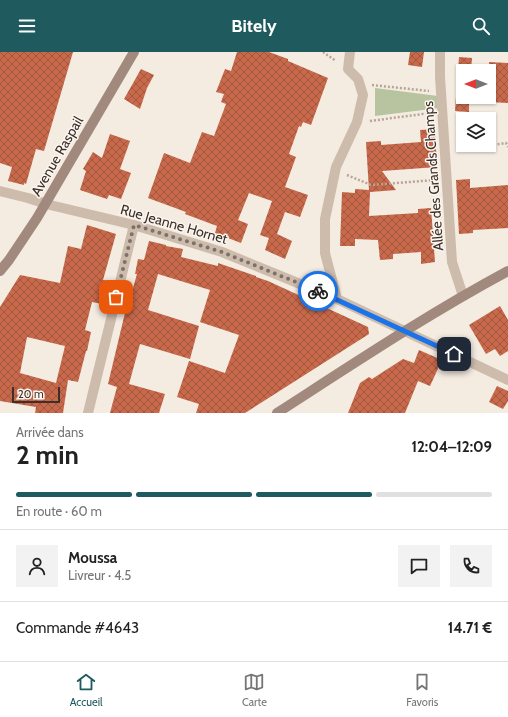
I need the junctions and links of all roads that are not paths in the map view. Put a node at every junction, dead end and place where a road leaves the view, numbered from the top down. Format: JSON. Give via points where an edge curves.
{"nodes":[{"id":1,"x":134,"y":52,"type":"edge"},
{"id":2,"x":350,"y":52,"type":"edge"},
{"id":3,"x":440,"y":52,"type":"edge"},
{"id":4,"x":0,"y":191,"type":"edge"},
{"id":5,"x":46,"y":204,"type":"junction"},
{"id":6,"x":134,"y":225,"type":"junction"},
{"id":7,"x":0,"y":271,"type":"edge"},
{"id":8,"x":508,"y":271,"type":"edge"},
{"id":9,"x":463,"y":296,"type":"junction"},
{"id":10,"x":337,"y":299,"type":"junction"},
{"id":11,"x":405,"y":330,"type":"junction"},
{"id":12,"x":508,"y":380,"type":"edge"},
{"id":13,"x":88,"y":413,"type":"edge"},
{"id":14,"x":277,"y":413,"type":"edge"}],
"edges":[{"from":1,"to":5,"type":"main road","name":"Avenue Raspail"},
{"from":2,"to":10,"type":"street","via":[[348,69],[358,79],[363,95],[357,122],[335,170],[325,219],[325,253]]},
{"from":3,"to":9,"type":"street","name":"Allée des Grands Champs","via":[[452,262]]},
{"from":4,"to":5,"type":"street","name":"Rue Jeanne Hornet"},
{"from":5,"to":6,"type":"street","name":"Rue Jeanne Hornet"},
{"from":5,"to":7,"type":"main road","name":"Avenue Raspail"},
{"from":6,"to":10,"type":"street","name":"Rue Jeanne Hornet","via":[[222,252]]},
{"from":6,"to":13,"type":"street"},
{"from":8,"to":9,"type":"main road"},
{"from":9,"to":11,"type":"main road"},
{"from":10,"to":11,"type":"street","name":"Rue Jeanne Hornet"},
{"from":11,"to":12,"type":"street","name":"Rue Jeanne Hornet"},
{"from":11,"to":14,"type":"main road"}]}
